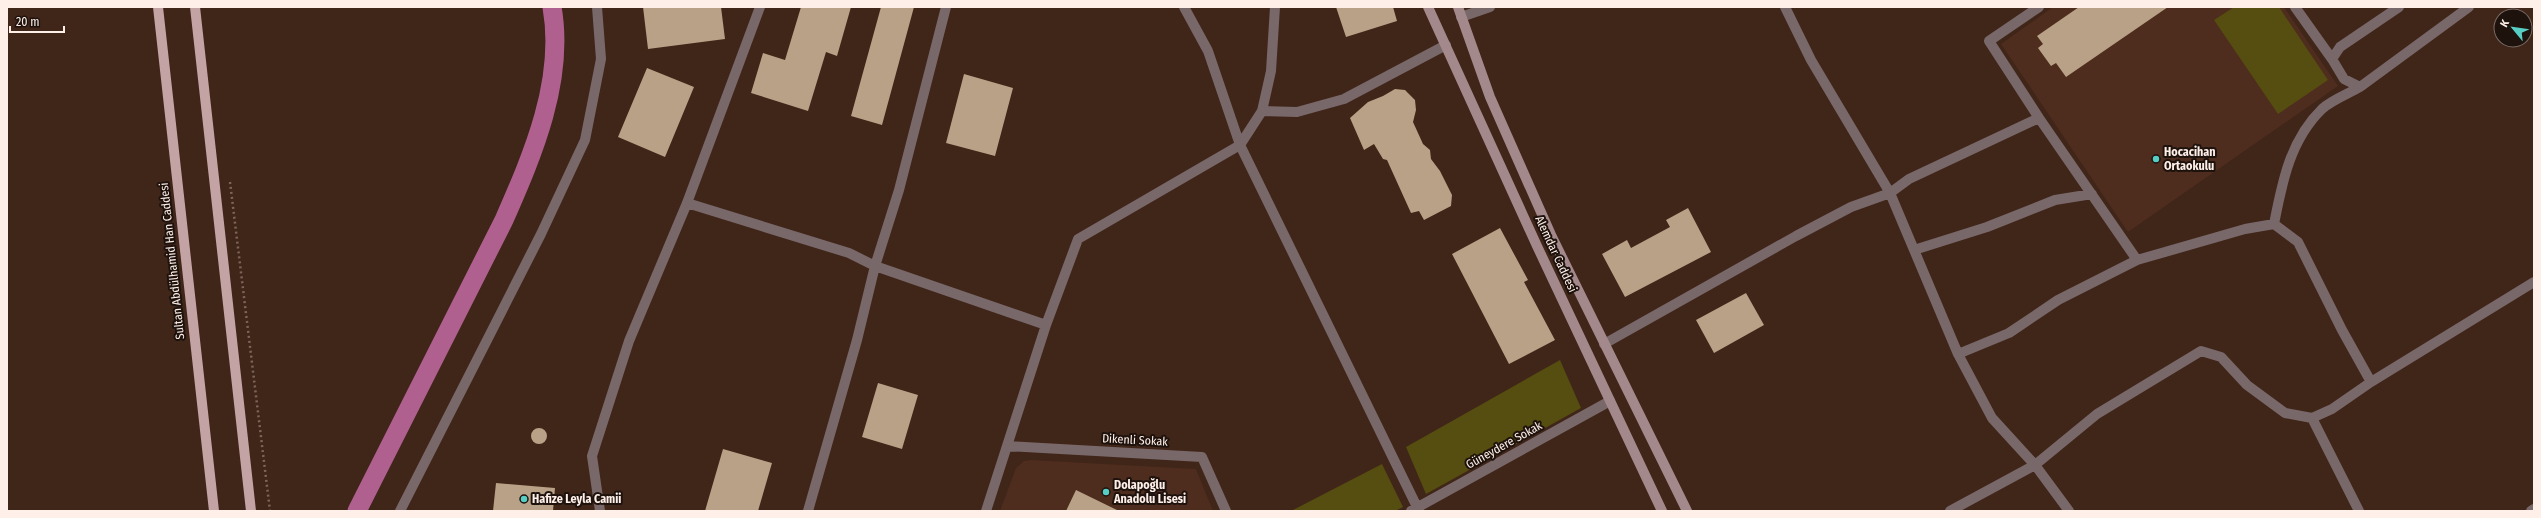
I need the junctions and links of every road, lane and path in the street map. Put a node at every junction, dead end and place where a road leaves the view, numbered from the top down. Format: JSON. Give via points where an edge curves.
{"nodes":[{"id":1,"x":158,"y":7,"type":"edge"},
{"id":2,"x":195,"y":7,"type":"edge"},
{"id":3,"x":597,"y":7,"type":"edge"},
{"id":4,"x":760,"y":7,"type":"edge"},
{"id":5,"x":946,"y":7,"type":"edge"},
{"id":6,"x":1184,"y":7,"type":"edge"},
{"id":7,"x":1275,"y":7,"type":"edge"},
{"id":8,"x":1428,"y":7,"type":"edge"},
{"id":9,"x":1490,"y":7,"type":"edge"},
{"id":10,"x":1785,"y":7,"type":"edge"},
{"id":11,"x":2039,"y":7,"type":"edge"},
{"id":12,"x":2295,"y":7,"type":"edge"},
{"id":13,"x":2399,"y":7,"type":"edge"},
{"id":14,"x":2469,"y":7,"type":"edge"},
{"id":15,"x":1459,"y":12,"type":"edge"},
{"id":16,"x":1446,"y":45,"type":"junction"},
{"id":17,"x":2332,"y":59,"type":"junction"},
{"id":18,"x":2360,"y":87,"type":"junction"},
{"id":19,"x":1262,"y":111,"type":"junction"},
{"id":20,"x":2039,"y":118,"type":"junction"},
{"id":21,"x":1240,"y":145,"type":"junction"},
{"id":22,"x":230,"y":181,"type":"dead end"},
{"id":23,"x":1890,"y":193,"type":"junction"},
{"id":24,"x":2092,"y":194,"type":"junction"},
{"id":25,"x":687,"y":203,"type":"junction"},
{"id":26,"x":2274,"y":224,"type":"junction"},
{"id":27,"x":1914,"y":250,"type":"junction"},
{"id":28,"x":2137,"y":260,"type":"junction"},
{"id":29,"x":875,"y":266,"type":"junction"},
{"id":30,"x":2534,"y":282,"type":"edge"},
{"id":31,"x":1046,"y":325,"type":"junction"},
{"id":32,"x":1604,"y":344,"type":"junction"},
{"id":33,"x":1958,"y":354,"type":"junction"},
{"id":34,"x":2371,"y":382,"type":"junction"},
{"id":35,"x":1610,"y":401,"type":"junction"},
{"id":36,"x":2312,"y":418,"type":"junction"},
{"id":37,"x":1007,"y":446,"type":"junction"},
{"id":38,"x":2035,"y":465,"type":"junction"},
{"id":39,"x":2534,"y":509,"type":"edge"},
{"id":40,"x":1416,"y":510,"type":"edge"},
{"id":41,"x":214,"y":511,"type":"edge"},
{"id":42,"x":251,"y":511,"type":"edge"},
{"id":43,"x":270,"y":511,"type":"edge"},
{"id":44,"x":400,"y":511,"type":"edge"},
{"id":45,"x":600,"y":511,"type":"edge"},
{"id":46,"x":808,"y":511,"type":"edge"},
{"id":47,"x":986,"y":511,"type":"edge"},
{"id":48,"x":1226,"y":511,"type":"edge"},
{"id":49,"x":1662,"y":511,"type":"edge"},
{"id":50,"x":1687,"y":511,"type":"edge"},
{"id":51,"x":1950,"y":511,"type":"edge"},
{"id":52,"x":2069,"y":511,"type":"edge"},
{"id":53,"x":2359,"y":511,"type":"edge"},
{"id":54,"x":2531,"y":511,"type":"edge"}],
"edges":[{"from":1,"to":41,"type":"main road","name":"Sultan Abdülhamid Han Caddesi"},
{"from":2,"to":42,"type":"main road"},
{"from":3,"to":44,"type":"street","via":[[601,59],[585,140],[541,234]]},
{"from":4,"to":25,"type":"street"},
{"from":5,"to":29,"type":"street","via":[[899,190]]},
{"from":6,"to":21,"type":"street","via":[[1208,51]]},
{"from":7,"to":19,"type":"street","via":[[1271,71]]},
{"from":8,"to":16,"type":"main road","name":"Alemdar Caddesi"},
{"from":9,"to":15,"type":"street"},
{"from":10,"to":23,"type":"street","via":[[1811,60]]},
{"from":11,"to":20,"type":"street","via":[[1989,41]]},
{"from":12,"to":17,"type":"street"},
{"from":13,"to":17,"type":"street","via":[[2340,47]]},
{"from":14,"to":18,"type":"street"},
{"from":15,"to":32,"type":"main road","name":"Alemdar Caddesi","via":[[1490,97],[1552,237]]},
{"from":16,"to":19,"type":"street","via":[[1344,99],[1297,112]]},
{"from":16,"to":35,"type":"main road","name":"Alemdar Caddesi"},
{"from":17,"to":18,"type":"street","via":[[2344,79]]},
{"from":18,"to":26,"type":"street","via":[[2323,109],[2305,132],[2287,162]]},
{"from":19,"to":21,"type":"street"},
{"from":20,"to":23,"type":"street","via":[[1909,179]]},
{"from":20,"to":24,"type":"street"},
{"from":21,"to":31,"type":"street","via":[[1078,239]]},
{"from":21,"to":40,"type":"street"},
{"from":22,"to":43,"type":"path"},
{"from":23,"to":27,"type":"street"},
{"from":23,"to":32,"type":"street","via":[[1851,207],[1796,236]]},
{"from":24,"to":27,"type":"street","via":[[2054,200],[1987,227]]},
{"from":24,"to":28,"type":"street"},
{"from":25,"to":29,"type":"street","via":[[849,253]]},
{"from":25,"to":45,"type":"street","via":[[629,341],[592,456]]},
{"from":26,"to":28,"type":"street","via":[[2245,229]]},
{"from":26,"to":34,"type":"street","via":[[2298,242]]},
{"from":27,"to":33,"type":"street"},
{"from":28,"to":33,"type":"street","via":[[2058,300],[2009,333]]},
{"from":29,"to":31,"type":"street"},
{"from":29,"to":46,"type":"street","via":[[857,340]]},
{"from":30,"to":34,"type":"street"},
{"from":31,"to":37,"type":"street"},
{"from":32,"to":50,"type":"main road","name":"Alemdar Caddesi"},
{"from":33,"to":38,"type":"street","via":[[1992,418]]},
{"from":34,"to":36,"type":"street","via":[[2332,409]]},
{"from":35,"to":40,"type":"street","name":"Güneydere Sokak"},
{"from":35,"to":49,"type":"main road","name":"Alemdar Caddesi"},
{"from":36,"to":38,"type":"street","via":[[2285,413],[2247,385],[2221,357],[2201,351],[2097,414]]},
{"from":36,"to":53,"type":"street"},
{"from":37,"to":47,"type":"street"},
{"from":37,"to":48,"type":"street","name":"Dikenli Sokak","via":[[1202,458]]},
{"from":38,"to":51,"type":"street"},
{"from":38,"to":52,"type":"street"},
{"from":39,"to":54,"type":"street"}]}
